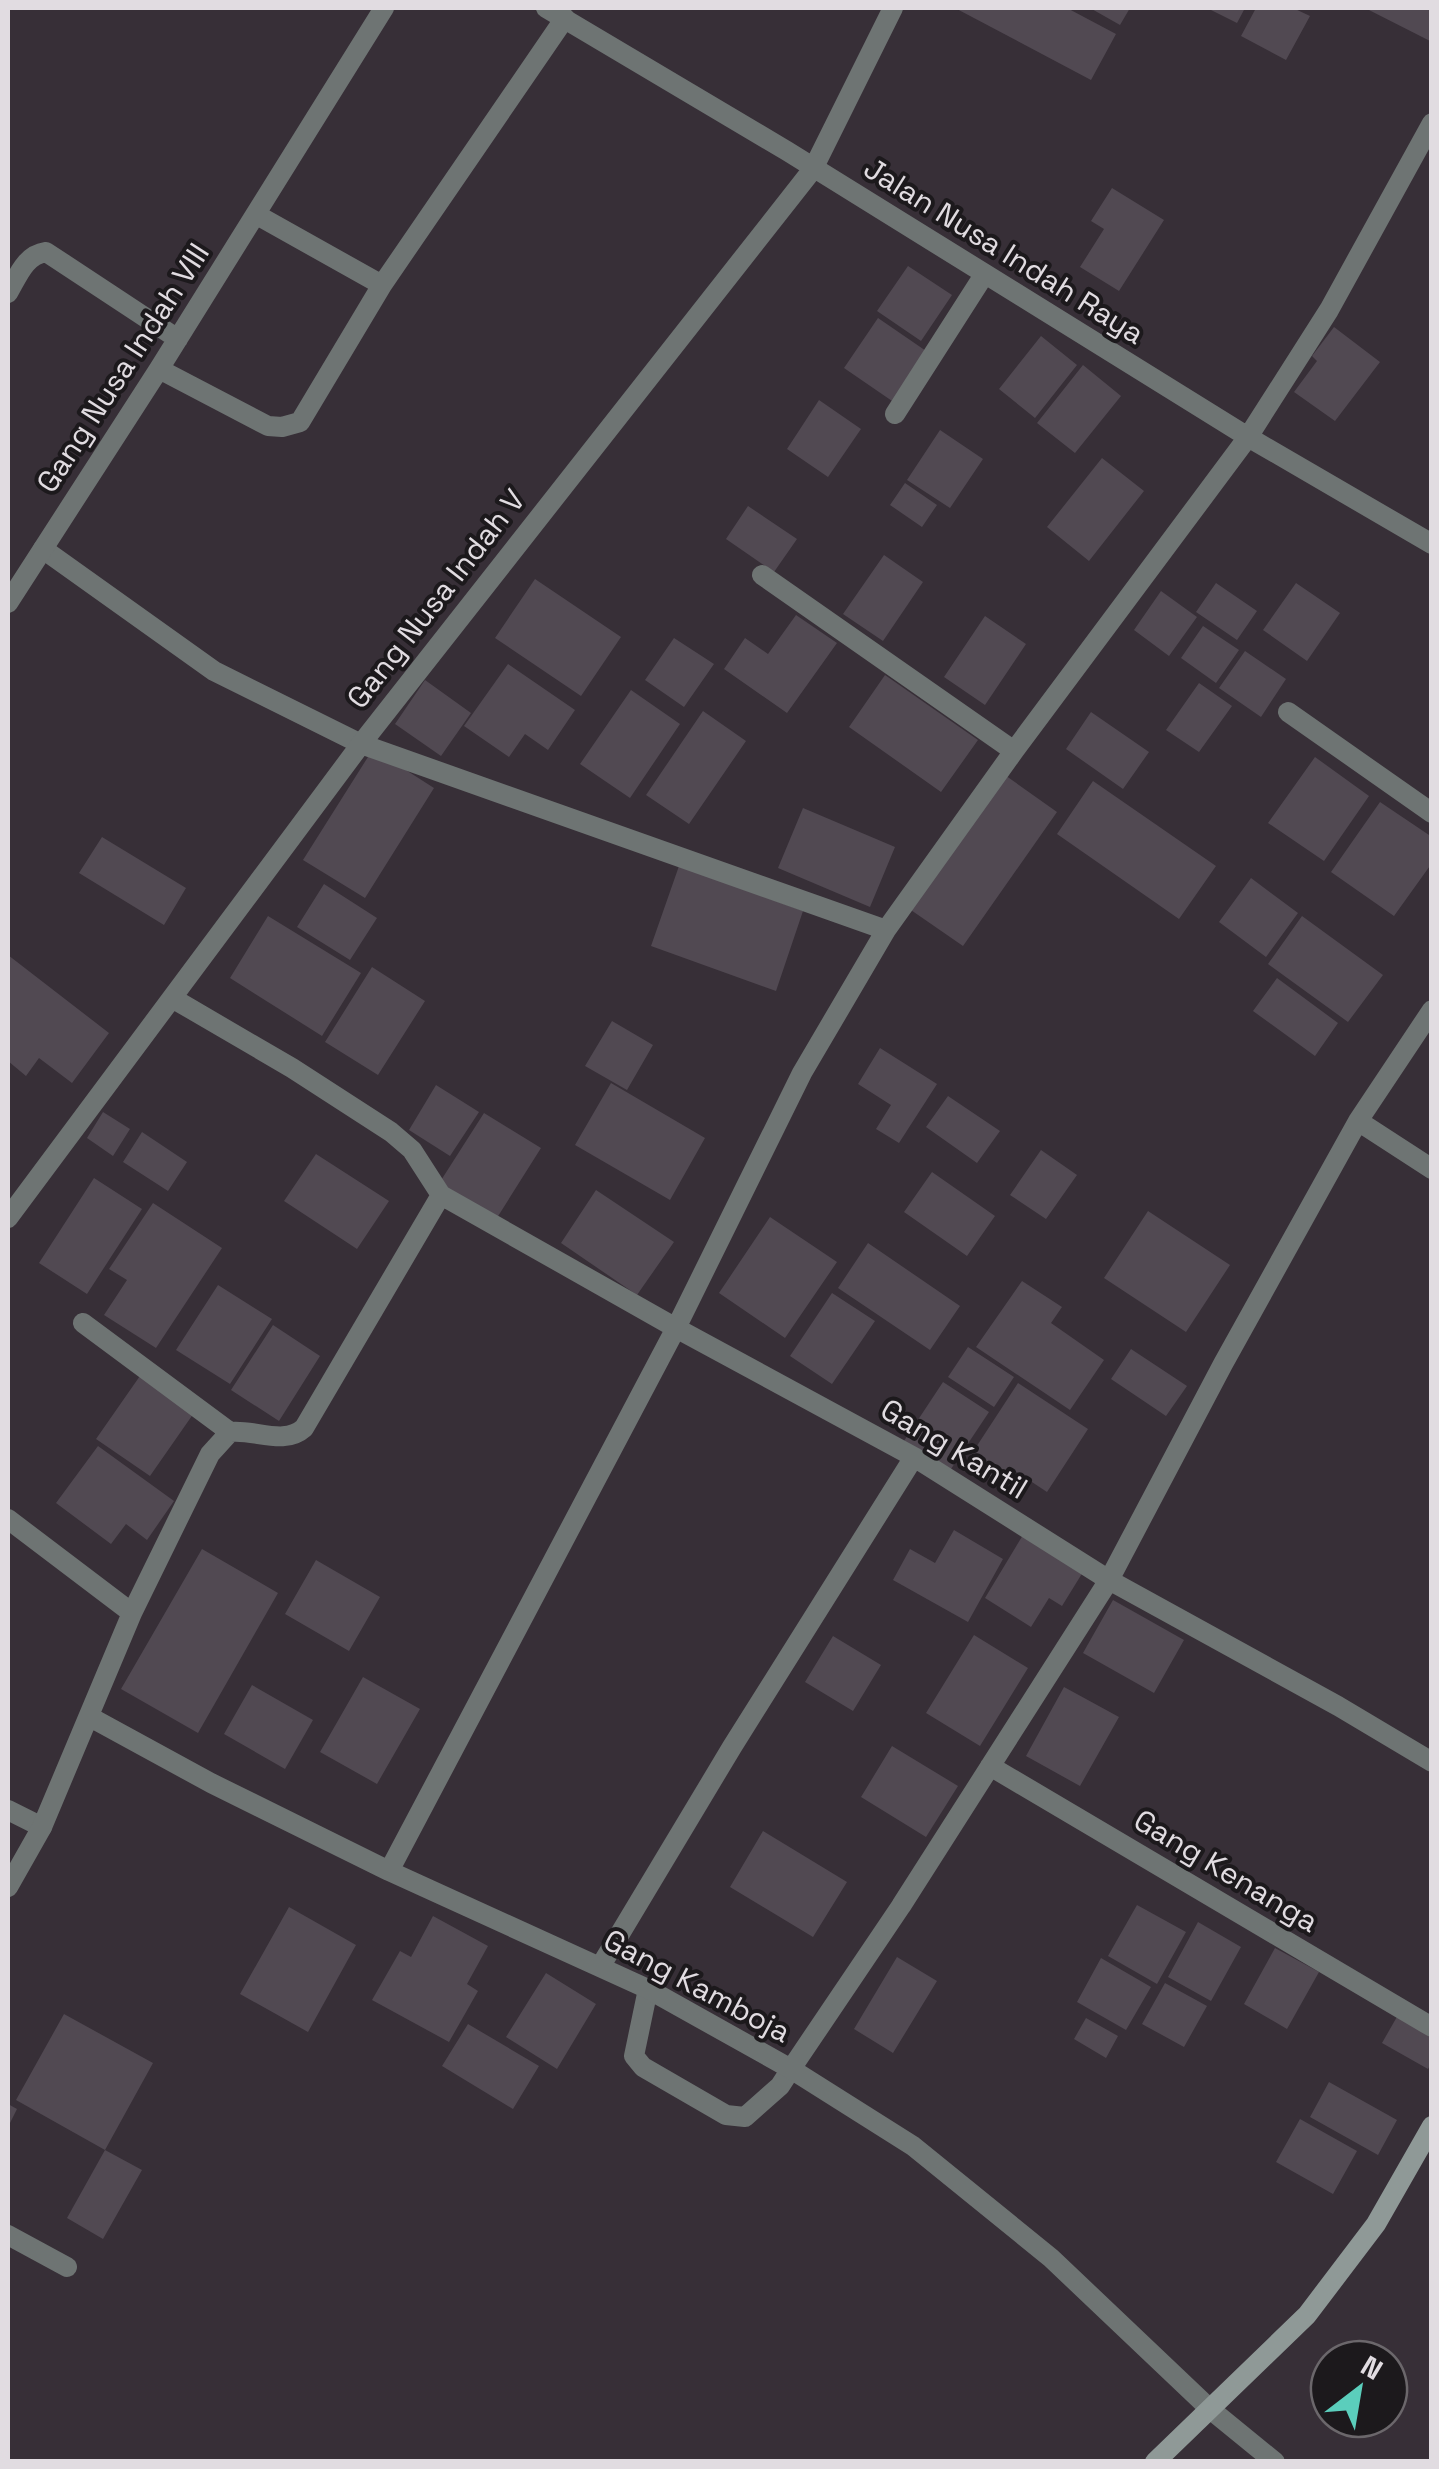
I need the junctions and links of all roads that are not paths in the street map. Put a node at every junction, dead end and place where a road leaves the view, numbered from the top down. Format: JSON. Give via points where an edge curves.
{"nodes":[{"id":1,"x":384,"y":8,"type":"edge"},
{"id":2,"x":893,"y":8,"type":"edge"},
{"id":3,"x":555,"y":13,"type":"edge"},
{"id":4,"x":1432,"y":123,"type":"edge"},
{"id":5,"x":814,"y":169,"type":"junction"},
{"id":6,"x":257,"y":215,"type":"junction"},
{"id":7,"x":984,"y":274,"type":"junction"},
{"id":8,"x":382,"y":284,"type":"junction"},
{"id":9,"x":8,"y":293,"type":"edge"},
{"id":10,"x":178,"y":339,"type":"junction"},
{"id":11,"x":160,"y":369,"type":"junction"},
{"id":12,"x":895,"y":414,"type":"dead end"},
{"id":13,"x":1248,"y":437,"type":"junction"},
{"id":14,"x":1432,"y":544,"type":"edge"},
{"id":15,"x":43,"y":549,"type":"junction"},
{"id":16,"x":762,"y":576,"type":"dead end"},
{"id":17,"x":8,"y":603,"type":"edge"},
{"id":18,"x":1288,"y":712,"type":"dead end"},
{"id":19,"x":361,"y":744,"type":"junction"},
{"id":20,"x":1014,"y":751,"type":"junction"},
{"id":21,"x":1432,"y":813,"type":"edge"},
{"id":22,"x":886,"y":930,"type":"junction"},
{"id":23,"x":172,"y":998,"type":"junction"},
{"id":24,"x":1432,"y":1010,"type":"edge"},
{"id":25,"x":1358,"y":1122,"type":"junction"},
{"id":26,"x":1432,"y":1169,"type":"edge"},
{"id":27,"x":441,"y":1194,"type":"junction"},
{"id":28,"x":8,"y":1218,"type":"edge"},
{"id":29,"x":82,"y":1322,"type":"dead end"},
{"id":30,"x":676,"y":1328,"type":"junction"},
{"id":31,"x":230,"y":1432,"type":"junction"},
{"id":32,"x":914,"y":1457,"type":"junction"},
{"id":33,"x":8,"y":1519,"type":"edge"},
{"id":34,"x":1109,"y":1580,"type":"junction"},
{"id":35,"x":132,"y":1613,"type":"junction"},
{"id":36,"x":90,"y":1717,"type":"junction"},
{"id":37,"x":1432,"y":1762,"type":"edge"},
{"id":38,"x":990,"y":1766,"type":"junction"},
{"id":39,"x":8,"y":1810,"type":"edge"},
{"id":40,"x":42,"y":1826,"type":"junction"},
{"id":41,"x":389,"y":1871,"type":"junction"},
{"id":42,"x":8,"y":1887,"type":"edge"},
{"id":43,"x":600,"y":1967,"type":"junction"},
{"id":44,"x":648,"y":1989,"type":"junction"},
{"id":45,"x":1432,"y":2028,"type":"edge"},
{"id":46,"x":791,"y":2070,"type":"junction"},
{"id":47,"x":1432,"y":2126,"type":"edge"},
{"id":48,"x":8,"y":2236,"type":"edge"},
{"id":49,"x":67,"y":2266,"type":"dead end"},
{"id":50,"x":1210,"y":2410,"type":"junction"},
{"id":51,"x":1155,"y":2462,"type":"edge"},
{"id":52,"x":1275,"y":2462,"type":"edge"}],
"edges":[{"from":1,"to":6,"type":"street","name":"Gang Nusa Indah VIII"},
{"from":2,"to":5,"type":"street","name":"Gang Nusa Indah V"},
{"from":3,"to":5,"type":"street","name":"Jalan Nusa Indah Raya"},
{"from":3,"to":8,"type":"street"},
{"from":4,"to":13,"type":"street","via":[[1330,310]]},
{"from":5,"to":7,"type":"street","name":"Jalan Nusa Indah Raya"},
{"from":5,"to":19,"type":"street","name":"Gang Nusa Indah V"},
{"from":6,"to":8,"type":"street"},
{"from":6,"to":10,"type":"street","name":"Gang Nusa Indah VIII"},
{"from":7,"to":12,"type":"street"},
{"from":7,"to":13,"type":"street","name":"Jalan Nusa Indah Raya"},
{"from":8,"to":11,"type":"street","via":[[300,422],[268,426]]},
{"from":9,"to":10,"type":"street","via":[[28,260],[46,252]]},
{"from":10,"to":11,"type":"street","name":"Gang Nusa Indah VIII"},
{"from":11,"to":15,"type":"street","name":"Gang Nusa Indah VIII"},
{"from":13,"to":14,"type":"street","name":"Jalan Nusa Indah Raya"},
{"from":13,"to":20,"type":"street"},
{"from":15,"to":17,"type":"street","name":"Gang Nusa Indah VIII"},
{"from":15,"to":19,"type":"street","via":[[214,671]]},
{"from":16,"to":20,"type":"street"},
{"from":18,"to":21,"type":"street"},
{"from":19,"to":22,"type":"street"},
{"from":19,"to":23,"type":"street","name":"Gang Nusa Indah V"},
{"from":20,"to":22,"type":"street"},
{"from":22,"to":30,"type":"street","via":[[802,1073]]},
{"from":23,"to":27,"type":"street","via":[[391,1132],[412,1150]]},
{"from":23,"to":28,"type":"street","name":"Gang Nusa Indah V"},
{"from":24,"to":25,"type":"street"},
{"from":25,"to":26,"type":"street"},
{"from":25,"to":34,"type":"street"},
{"from":27,"to":30,"type":"street","name":"Gang Kantil"},
{"from":27,"to":31,"type":"street","via":[[304,1428],[284,1438]]},
{"from":29,"to":31,"type":"street"},
{"from":30,"to":32,"type":"street","name":"Gang Kantil"},
{"from":30,"to":41,"type":"street"},
{"from":31,"to":35,"type":"street","via":[[210,1454]]},
{"from":32,"to":34,"type":"street","name":"Gang Kantil"},
{"from":32,"to":43,"type":"street"},
{"from":33,"to":35,"type":"street"},
{"from":34,"to":37,"type":"street","name":"Gang Kantil"},
{"from":34,"to":38,"type":"street"},
{"from":35,"to":36,"type":"street"},
{"from":36,"to":40,"type":"street"},
{"from":36,"to":41,"type":"street","name":"Gang Kamboja"},
{"from":38,"to":45,"type":"street","name":"Gang Kenanga"},
{"from":38,"to":46,"type":"street"},
{"from":39,"to":40,"type":"street"},
{"from":40,"to":42,"type":"street"},
{"from":41,"to":43,"type":"street","name":"Gang Kamboja"},
{"from":43,"to":44,"type":"street","name":"Gang Kamboja"},
{"from":44,"to":46,"type":"street","name":"Gang Kamboja"},
{"from":44,"to":46,"type":"street","via":[[634,2056],[726,2116],[745,2117]]},
{"from":46,"to":50,"type":"street","name":"Gang Kamboja","via":[[913,2146],[1036,2245]]},
{"from":47,"to":50,"type":"street","via":[[1376,2224],[1307,2315]]},
{"from":48,"to":49,"type":"street"},
{"from":50,"to":51,"type":"street"},
{"from":50,"to":52,"type":"street","name":"Gang Kamboja"}]}
